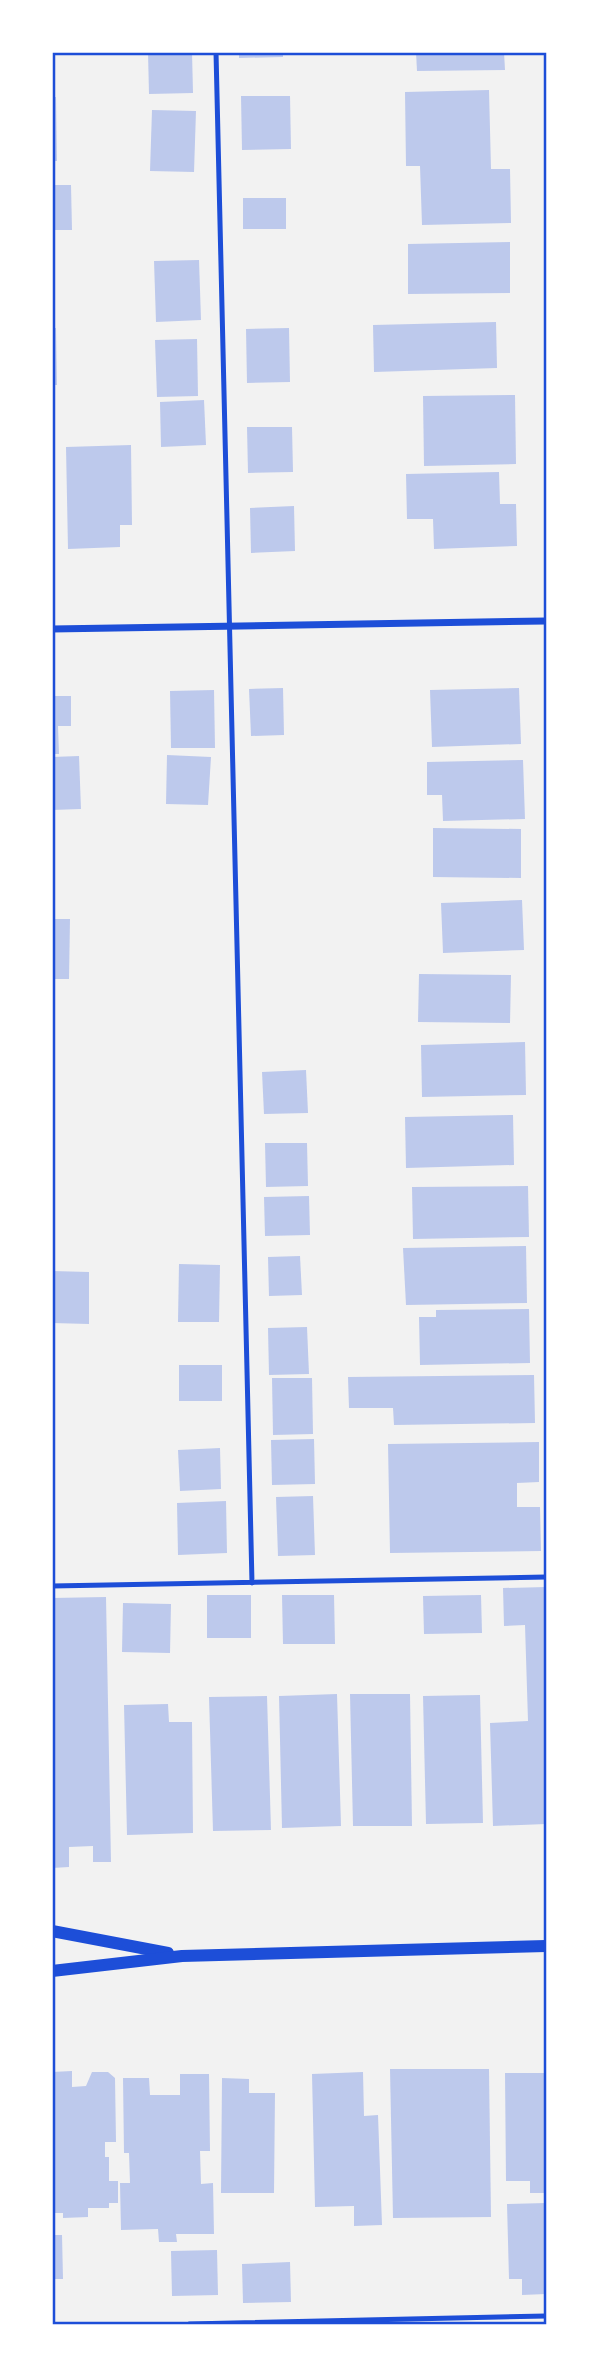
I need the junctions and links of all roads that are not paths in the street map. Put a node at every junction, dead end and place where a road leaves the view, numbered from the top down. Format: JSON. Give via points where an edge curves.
{"nodes":[{"id":1,"x":216,"y":52,"type":"edge"},
{"id":2,"x":547,"y":621,"type":"edge"},
{"id":3,"x":229,"y":626,"type":"junction"},
{"id":4,"x":52,"y":629,"type":"edge"},
{"id":5,"x":547,"y":1577,"type":"edge"},
{"id":6,"x":252,"y":1583,"type":"junction"},
{"id":7,"x":52,"y":1586,"type":"edge"},
{"id":8,"x":52,"y":1931,"type":"edge"},
{"id":9,"x":547,"y":1947,"type":"edge"},
{"id":10,"x":182,"y":1956,"type":"junction"},
{"id":11,"x":52,"y":1971,"type":"edge"},
{"id":12,"x":547,"y":2316,"type":"edge"},
{"id":13,"x":265,"y":2324,"type":"edge"},
{"id":14,"x":189,"y":2325,"type":"edge"}],
"edges":[{"from":1,"to":3,"type":"lane"},
{"from":2,"to":3,"type":"street"},
{"from":3,"to":4,"type":"street"},
{"from":3,"to":6,"type":"lane"},
{"from":5,"to":6,"type":"lane"},
{"from":6,"to":7,"type":"lane"},
{"from":8,"to":10,"type":"street"},
{"from":9,"to":10,"type":"street"},
{"from":10,"to":11,"type":"street"},
{"from":12,"to":13,"type":"lane"},
{"from":13,"to":14,"type":"lane"}]}
